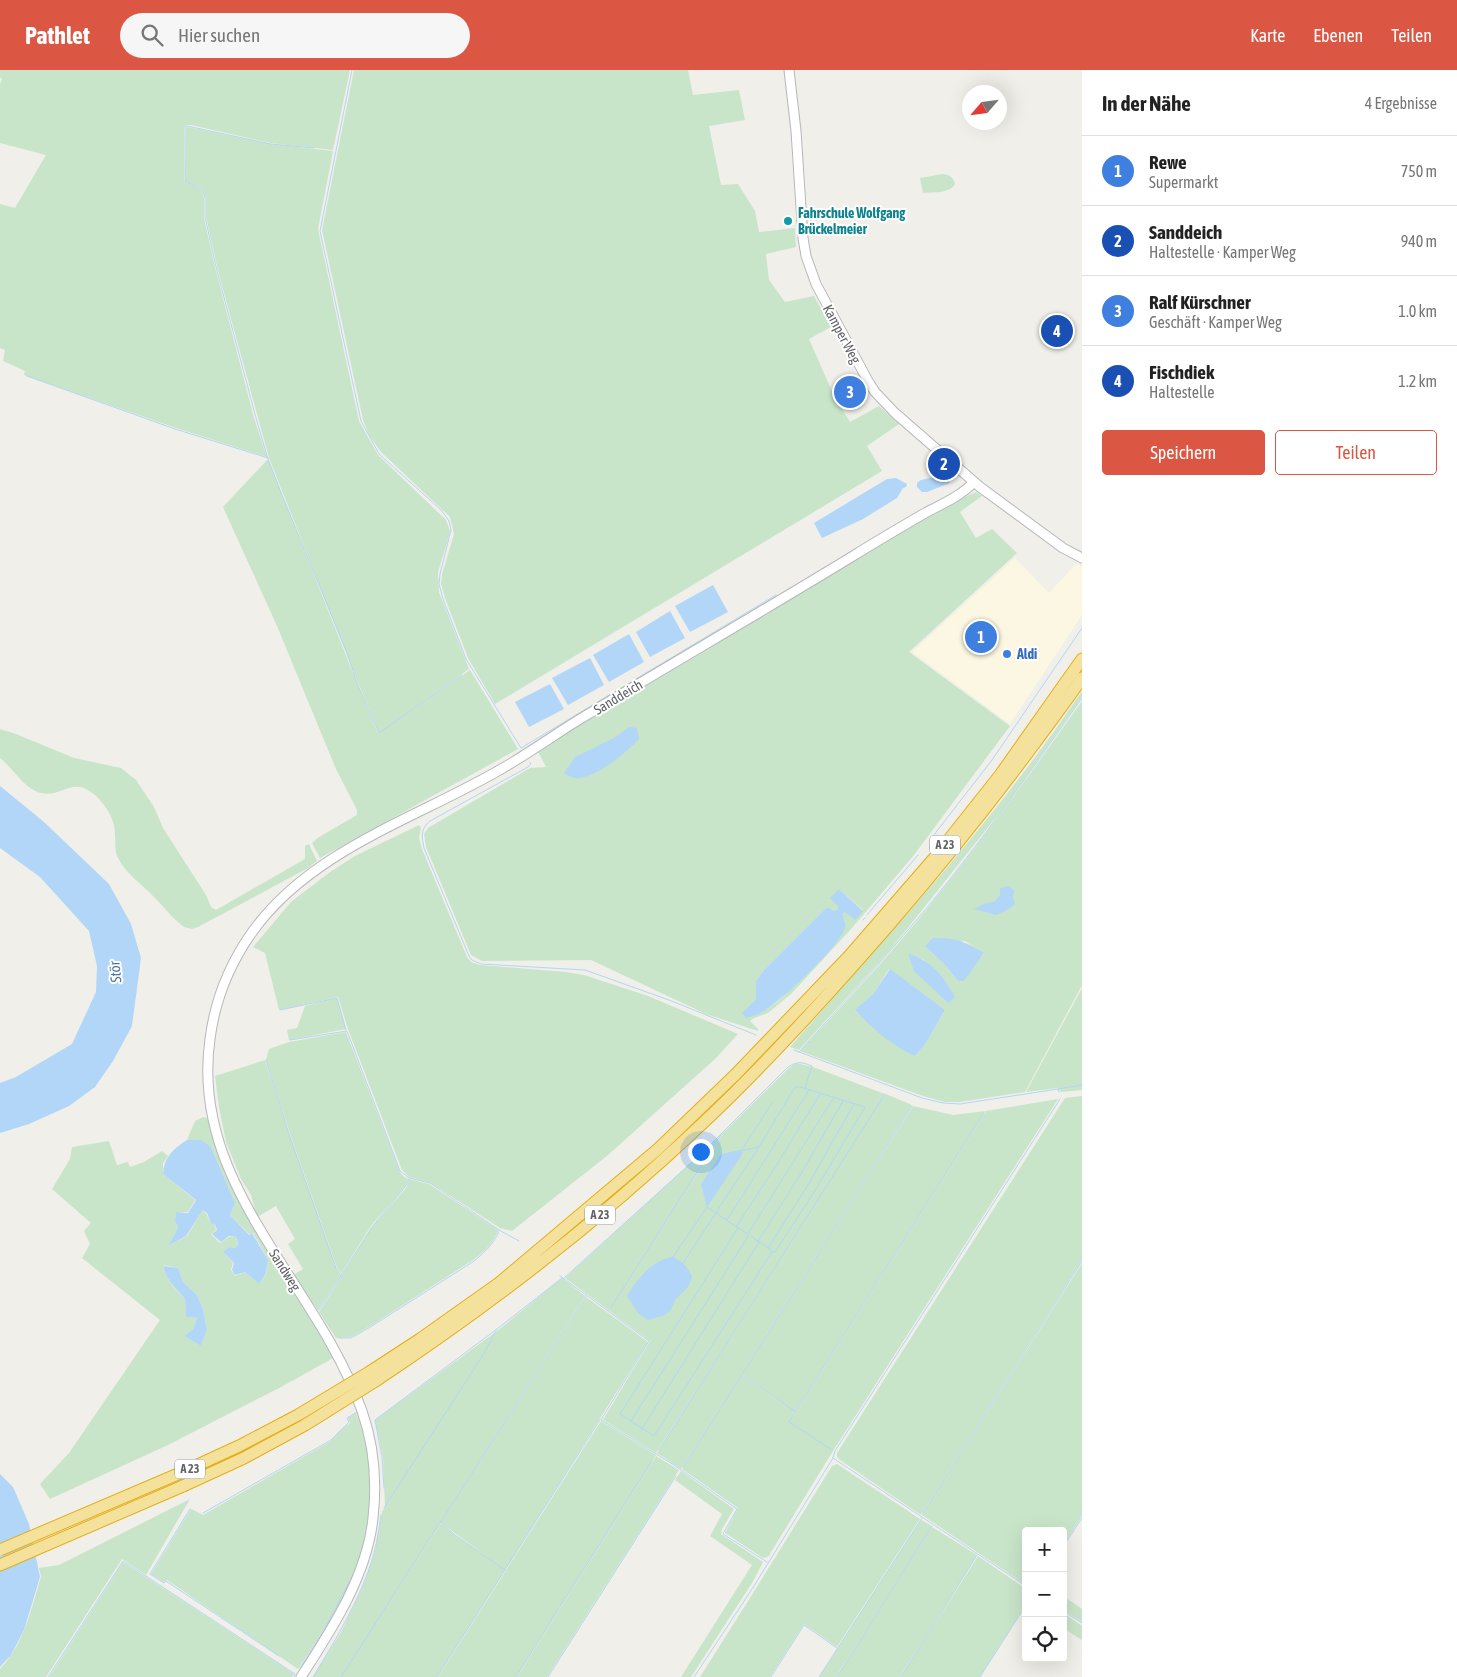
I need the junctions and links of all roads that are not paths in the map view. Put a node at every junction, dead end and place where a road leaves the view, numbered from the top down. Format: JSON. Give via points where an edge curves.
{"nodes":[{"id":1,"x":789,"y":70,"type":"edge"},
{"id":2,"x":974,"y":482,"type":"junction"},
{"id":3,"x":1082,"y":558,"type":"edge"},
{"id":4,"x":1082,"y":659,"type":"edge"},
{"id":5,"x":1082,"y":678,"type":"edge"},
{"id":6,"x":308,"y":874,"type":"joint"},
{"id":7,"x":374,"y":1376,"type":"junction"},
{"id":8,"x":0,"y":1550,"type":"edge"},
{"id":9,"x":0,"y":1565,"type":"edge"},
{"id":10,"x":301,"y":1677,"type":"edge"}],
"edges":[{"from":1,"to":2,"type":"street","name":"Kamper Weg","via":[[803,238],[813,278],[875,392]]},
{"from":2,"to":3,"type":"street","name":"Kamper Weg","via":[[1063,548]]},
{"from":2,"to":6,"type":"street","name":"Sanddeich","via":[[502,769],[347,849]]},
{"from":4,"to":7,"type":"highway","number":"A 23","via":[[1000,775],[935,857],[849,956],[736,1074],[651,1154],[499,1283]]},
{"from":5,"to":7,"type":"highway","number":"A 23","via":[[942,864],[824,999],[744,1082],[664,1159],[566,1243],[473,1314]]},
{"from":6,"to":10,"type":"street","name":"Sandweg","via":[[271,908],[252,931],[236,959],[216,1006],[208,1069],[211,1111],[218,1140],[238,1192],[344,1368],[364,1416],[373,1453],[373,1523],[366,1551],[343,1608]]},
{"from":7,"to":8,"type":"highway","number":"A 23","bridge":true,"via":[[239,1446]]},
{"from":7,"to":9,"type":"highway","number":"A 23","bridge":true,"via":[[304,1425],[244,1458]]}]}
